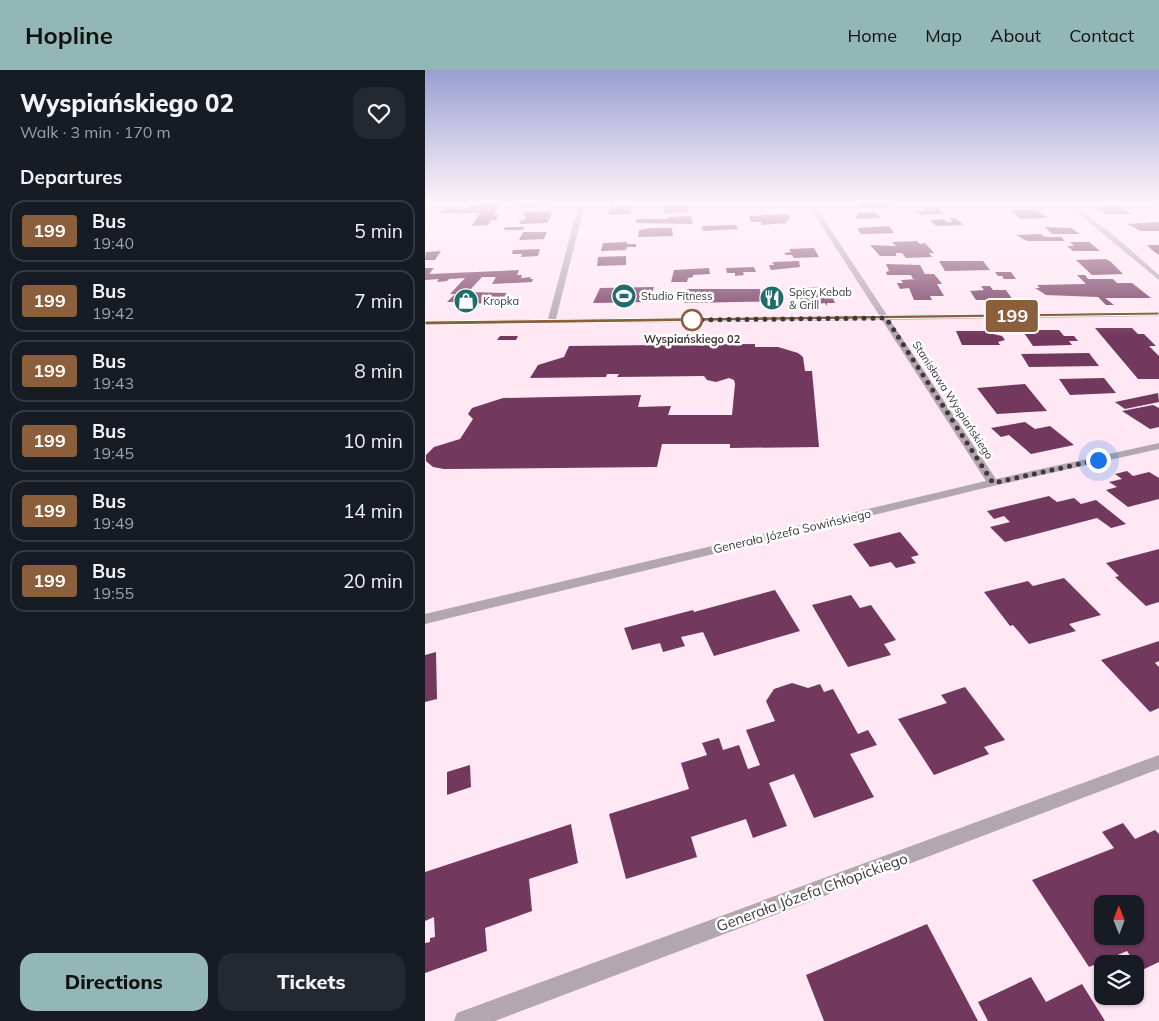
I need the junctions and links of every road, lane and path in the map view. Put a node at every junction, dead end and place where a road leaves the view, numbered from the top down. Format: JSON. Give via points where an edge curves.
{"nodes":[{"id":1,"x":570,"y":247,"type":"edge"},
{"id":2,"x":840,"y":247,"type":"edge"},
{"id":3,"x":1122,"y":247,"type":"edge"},
{"id":4,"x":1159,"y":278,"type":"edge"},
{"id":5,"x":1159,"y":314,"type":"edge"},
{"id":6,"x":886,"y":318,"type":"junction"},
{"id":7,"x":551,"y":322,"type":"junction"},
{"id":8,"x":425,"y":323,"type":"edge"},
{"id":9,"x":1159,"y":446,"type":"edge"},
{"id":10,"x":993,"y":483,"type":"junction"},
{"id":11,"x":425,"y":619,"type":"edge"},
{"id":12,"x":1159,"y":762,"type":"edge"},
{"id":13,"x":465,"y":1021,"type":"edge"}],
"edges":[{"from":1,"to":7,"type":"street"},
{"from":2,"to":6,"type":"street","name":"Stanisława Wyspiańskiego"},
{"from":3,"to":4,"type":"street"},
{"from":5,"to":6,"type":"street"},
{"from":6,"to":7,"type":"street"},
{"from":6,"to":10,"type":"street","name":"Stanisława Wyspiańskiego"},
{"from":7,"to":8,"type":"street"},
{"from":9,"to":10,"type":"street","name":"Generała Józefa Sowińskiego"},
{"from":10,"to":11,"type":"street","name":"Generała Józefa Sowińskiego"},
{"from":12,"to":13,"type":"street","name":"Generała Józefa Chłopickiego"}]}
